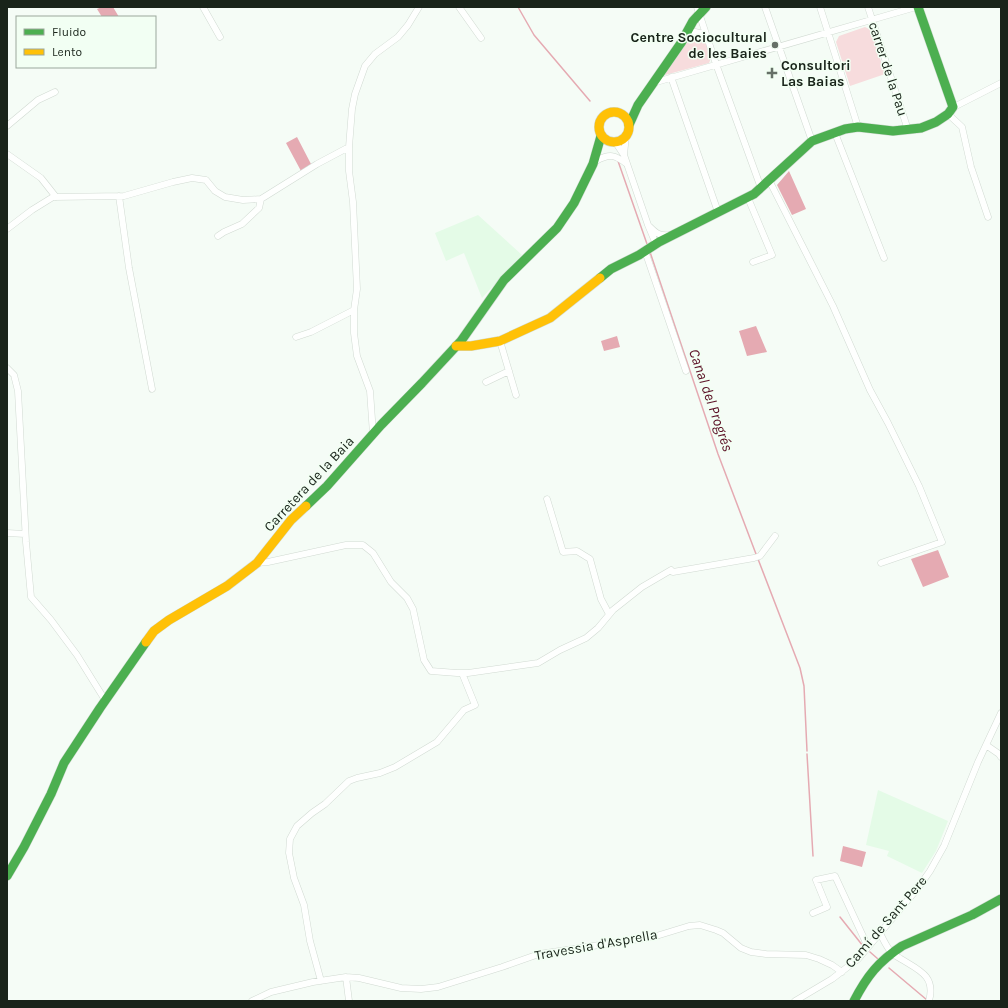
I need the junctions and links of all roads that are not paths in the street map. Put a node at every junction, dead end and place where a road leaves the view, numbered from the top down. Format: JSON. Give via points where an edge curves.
{"nodes":[{"id":1,"x":203,"y":7,"type":"edge"},
{"id":2,"x":419,"y":7,"type":"edge"},
{"id":3,"x":459,"y":7,"type":"edge"},
{"id":4,"x":765,"y":7,"type":"edge"},
{"id":5,"x":820,"y":7,"type":"edge"},
{"id":6,"x":868,"y":7,"type":"edge"},
{"id":7,"x":917,"y":7,"type":"edge"},
{"id":8,"x":701,"y":9,"type":"edge"},
{"id":9,"x":872,"y":20,"type":"junction"},
{"id":10,"x":687,"y":32,"type":"junction"},
{"id":11,"x":828,"y":32,"type":"junction"},
{"id":12,"x":707,"y":36,"type":"junction"},
{"id":13,"x":220,"y":37,"type":"dead end"},
{"id":14,"x":481,"y":38,"type":"dead end"},
{"id":15,"x":779,"y":46,"type":"junction"},
{"id":16,"x":716,"y":64,"type":"junction"},
{"id":17,"x":672,"y":77,"type":"junction"},
{"id":18,"x":653,"y":83,"type":"junction"},
{"id":19,"x":1001,"y":83,"type":"edge"},
{"id":20,"x":55,"y":92,"type":"dead end"},
{"id":21,"x":638,"y":106,"type":"junction"},
{"id":22,"x":951,"y":110,"type":"junction"},
{"id":23,"x":621,"y":113,"type":"junction"},
{"id":24,"x":629,"y":125,"type":"junction"},
{"id":25,"x":7,"y":126,"type":"edge"},
{"id":26,"x":858,"y":127,"type":"junction"},
{"id":27,"x":908,"y":130,"type":"junction"},
{"id":28,"x":835,"y":132,"type":"junction"},
{"id":29,"x":626,"y":135,"type":"junction"},
{"id":30,"x":601,"y":136,"type":"junction"},
{"id":31,"x":812,"y":141,"type":"junction"},
{"id":32,"x":614,"y":142,"type":"junction"},
{"id":33,"x":349,"y":147,"type":"junction"},
{"id":34,"x":7,"y":154,"type":"edge"},
{"id":35,"x":624,"y":155,"type":"junction"},
{"id":36,"x":595,"y":163,"type":"junction"},
{"id":37,"x":627,"y":164,"type":"junction"},
{"id":38,"x":769,"y":180,"type":"junction"},
{"id":39,"x":761,"y":188,"type":"junction"},
{"id":40,"x":119,"y":196,"type":"junction"},
{"id":41,"x":56,"y":197,"type":"junction"},
{"id":42,"x":748,"y":198,"type":"junction"},
{"id":43,"x":261,"y":199,"type":"junction"},
{"id":44,"x":718,"y":212,"type":"junction"},
{"id":45,"x":988,"y":218,"type":"dead end"},
{"id":46,"x":648,"y":225,"type":"junction"},
{"id":47,"x":7,"y":229,"type":"edge"},
{"id":48,"x":675,"y":234,"type":"junction"},
{"id":49,"x":218,"y":236,"type":"dead end"},
{"id":50,"x":658,"y":243,"type":"junction"},
{"id":51,"x":645,"y":251,"type":"junction"},
{"id":52,"x":884,"y":258,"type":"dead end"},
{"id":53,"x":753,"y":262,"type":"dead end"},
{"id":54,"x":354,"y":310,"type":"junction"},
{"id":55,"x":296,"y":337,"type":"dead end"},
{"id":56,"x":500,"y":341,"type":"junction"},
{"id":57,"x":456,"y":346,"type":"junction"},
{"id":58,"x":7,"y":368,"type":"edge"},
{"id":59,"x":509,"y":371,"type":"junction"},
{"id":60,"x":686,"y":371,"type":"dead end"},
{"id":61,"x":486,"y":382,"type":"dead end"},
{"id":62,"x":152,"y":389,"type":"dead end"},
{"id":63,"x":516,"y":395,"type":"dead end"},
{"id":64,"x":373,"y":435,"type":"junction"},
{"id":65,"x":547,"y":499,"type":"dead end"},
{"id":66,"x":7,"y":533,"type":"edge"},
{"id":67,"x":26,"y":534,"type":"junction"},
{"id":68,"x":775,"y":536,"type":"dead end"},
{"id":69,"x":257,"y":563,"type":"junction"},
{"id":70,"x":881,"y":563,"type":"dead end"},
{"id":71,"x":609,"y":614,"type":"junction"},
{"id":72,"x":462,"y":673,"type":"junction"},
{"id":73,"x":106,"y":700,"type":"junction"},
{"id":74,"x":1001,"y":712,"type":"edge"},
{"id":75,"x":986,"y":745,"type":"junction"},
{"id":76,"x":1001,"y":757,"type":"edge"},
{"id":77,"x":8,"y":872,"type":"edge"},
{"id":78,"x":1001,"y":899,"type":"edge"},
{"id":79,"x":813,"y":913,"type":"dead end"},
{"id":80,"x":880,"y":933,"type":"junction"},
{"id":81,"x":868,"y":947,"type":"junction"},
{"id":82,"x":891,"y":953,"type":"junction"},
{"id":83,"x":842,"y":972,"type":"junction"},
{"id":84,"x":346,"y":978,"type":"junction"},
{"id":85,"x":321,"y":981,"type":"junction"},
{"id":86,"x":252,"y":1001,"type":"edge"},
{"id":87,"x":349,"y":1001,"type":"edge"},
{"id":88,"x":795,"y":1001,"type":"edge"},
{"id":89,"x":854,"y":1001,"type":"edge"},
{"id":90,"x":929,"y":1001,"type":"edge"}],
"edges":[{"from":1,"to":13,"type":"street"},
{"from":2,"to":33,"type":"street","via":[[398,37],[375,54],[365,66],[352,109]]},
{"from":3,"to":14,"type":"street"},
{"from":4,"to":15,"type":"street"},
{"from":5,"to":11,"type":"street"},
{"from":6,"to":9,"type":"street","name":"carrer de la Pau"},
{"from":7,"to":9,"type":"street"},
{"from":7,"to":22,"type":"main road"},
{"from":8,"to":10,"type":"main road"},
{"from":8,"to":12,"type":"street"},
{"from":9,"to":11,"type":"street"},
{"from":9,"to":27,"type":"street","name":"carrer de la Pau"},
{"from":10,"to":12,"type":"street","via":[[700,32]]},
{"from":10,"to":18,"type":"main road"},
{"from":11,"to":15,"type":"street"},
{"from":11,"to":26,"type":"street"},
{"from":12,"to":16,"type":"street"},
{"from":15,"to":16,"type":"street"},
{"from":15,"to":31,"type":"street"},
{"from":16,"to":17,"type":"street"},
{"from":16,"to":39,"type":"street"},
{"from":17,"to":18,"type":"street"},
{"from":17,"to":44,"type":"street"},
{"from":18,"to":21,"type":"main road"},
{"from":19,"to":22,"type":"street"},
{"from":20,"to":25,"type":"street","via":[[38,100]]},
{"from":21,"to":23,"type":"main road"},
{"from":21,"to":24,"type":"main road"},
{"from":22,"to":27,"type":"main road","via":[[936,122]]},
{"from":22,"to":45,"type":"street","via":[[962,127],[971,167]]},
{"from":23,"to":24,"type":"main road"},
{"from":23,"to":30,"type":"main road","via":[[605,114],[598,125]]},
{"from":24,"to":29,"type":"main road"},
{"from":26,"to":27,"type":"main road"},
{"from":26,"to":28,"type":"main road"},
{"from":28,"to":31,"type":"main road"},
{"from":28,"to":52,"type":"street"},
{"from":29,"to":32,"type":"main road"},
{"from":29,"to":35,"type":"street"},
{"from":30,"to":32,"type":"main road","via":[[607,142]]},
{"from":30,"to":36,"type":"main road","name":"Carretera de la Baia"},
{"from":31,"to":38,"type":"main road"},
{"from":32,"to":35,"type":"street"},
{"from":32,"to":36,"type":"main road","name":"Carretera de la Baia","via":[[601,152]]},
{"from":33,"to":43,"type":"street"},
{"from":33,"to":54,"type":"street","via":[[357,289]]},
{"from":34,"to":41,"type":"street","via":[[41,178]]},
{"from":35,"to":37,"type":"street"},
{"from":36,"to":37,"type":"street","via":[[609,156],[619,158]]},
{"from":36,"to":57,"type":"main road","name":"Carretera de la Baia","via":[[574,203],[557,228],[504,280]]},
{"from":37,"to":46,"type":"street"},
{"from":38,"to":39,"type":"main road"},
{"from":38,"to":70,"type":"street","via":[[833,306],[870,390],[919,486],[942,542]]},
{"from":39,"to":42,"type":"main road"},
{"from":40,"to":41,"type":"street"},
{"from":40,"to":43,"type":"street","via":[[192,178],[206,180],[215,191],[225,197]]},
{"from":40,"to":62,"type":"street","via":[[129,268]]},
{"from":41,"to":47,"type":"street","via":[[32,210]]},
{"from":42,"to":44,"type":"main road"},
{"from":42,"to":53,"type":"street","via":[[772,255]]},
{"from":43,"to":49,"type":"street","via":[[259,208],[242,224]]},
{"from":44,"to":48,"type":"main road"},
{"from":46,"to":48,"type":"street","via":[[657,234]]},
{"from":46,"to":50,"type":"street"},
{"from":48,"to":50,"type":"main road"},
{"from":50,"to":51,"type":"main road"},
{"from":51,"to":56,"type":"main road","via":[[611,269],[550,318]]},
{"from":51,"to":60,"type":"street"},
{"from":54,"to":55,"type":"street"},
{"from":54,"to":64,"type":"street","via":[[357,356],[370,391]]},
{"from":56,"to":57,"type":"main road"},
{"from":56,"to":59,"type":"street"},
{"from":57,"to":64,"type":"main road","name":"Carretera de la Baia"},
{"from":58,"to":67,"type":"street","via":[[14,374],[18,391]]},
{"from":59,"to":61,"type":"street"},
{"from":59,"to":63,"type":"street"},
{"from":64,"to":69,"type":"main road","name":"Carretera de la Baia","via":[[291,520]]},
{"from":65,"to":71,"type":"street","via":[[563,552],[577,551],[590,559],[601,600]]},
{"from":66,"to":67,"type":"street"},
{"from":67,"to":73,"type":"street","via":[[31,597],[77,655]]},
{"from":68,"to":71,"type":"street","via":[[760,556],[672,571],[642,587]]},
{"from":69,"to":72,"type":"street","via":[[346,545],[363,545],[373,553],[391,582],[407,598],[413,610],[424,660],[431,671]]},
{"from":69,"to":73,"type":"main road","name":"Carretera de la Baia","via":[[227,586],[154,631]]},
{"from":71,"to":72,"type":"street","via":[[586,638],[538,663]]},
{"from":72,"to":85,"type":"street","via":[[475,705],[464,710],[437,742],[395,767],[349,781],[298,826],[290,839],[289,853],[294,878],[304,905],[310,941]]},
{"from":73,"to":77,"type":"main road","name":"Carretera de la Baia","via":[[64,763],[24,847]]},
{"from":74,"to":75,"type":"street","name":"Camí de Sant Pere"},
{"from":75,"to":76,"type":"street"},
{"from":75,"to":80,"type":"street","name":"Camí de Sant Pere","via":[[944,846],[918,888]]},
{"from":78,"to":82,"type":"main road"},
{"from":79,"to":81,"type":"street","via":[[827,907],[816,880],[835,876]]},
{"from":80,"to":81,"type":"street","name":"Camí de Sant Pere"},
{"from":80,"to":82,"type":"street"},
{"from":81,"to":83,"type":"street","name":"Camí de Sant Pere"},
{"from":82,"to":89,"type":"main road","via":[[875,967]]},
{"from":82,"to":90,"type":"street","via":[[926,976],[930,983]]},
{"from":83,"to":84,"type":"street","name":"Travessia d'Asprella","via":[[832,964],[806,955],[751,952],[741,948],[723,933],[700,925],[653,937],[539,954],[438,987],[401,988],[359,978]]},
{"from":83,"to":88,"type":"street","name":"Camí de Sant Pere"},
{"from":84,"to":85,"type":"street","name":"Travessia d'Asprella"},
{"from":84,"to":87,"type":"street"},
{"from":85,"to":86,"type":"street","name":"Travessia d'Asprella","via":[[271,992]]}]}
